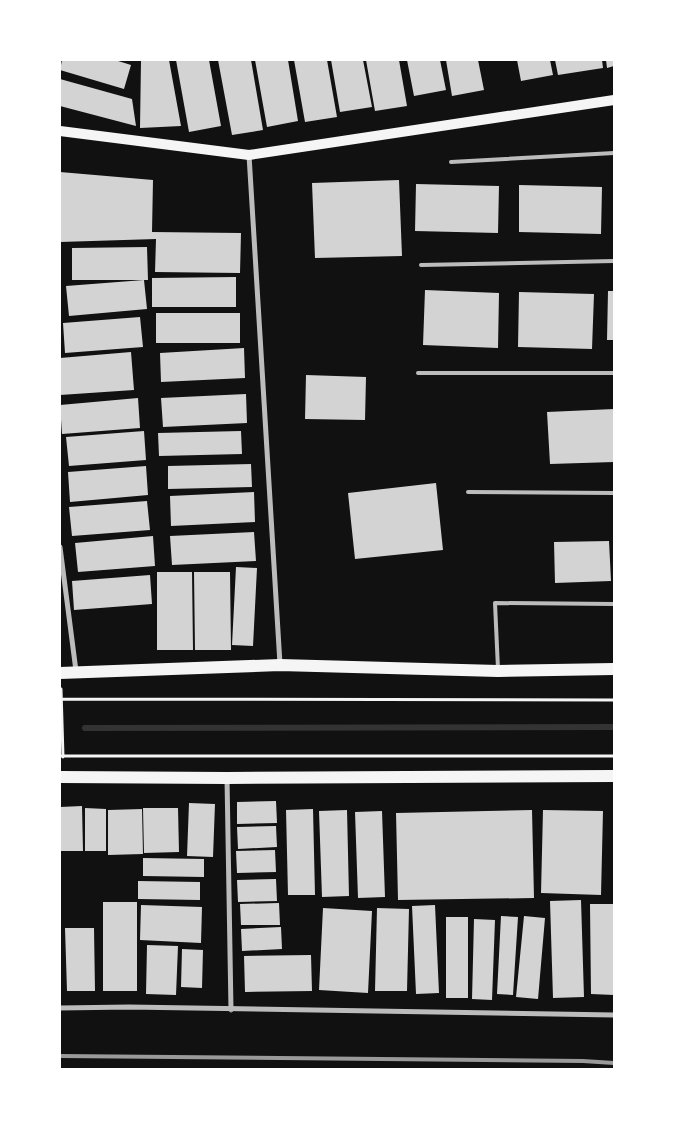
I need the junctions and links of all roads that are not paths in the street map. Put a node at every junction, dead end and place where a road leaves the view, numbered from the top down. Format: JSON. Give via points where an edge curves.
{"nodes":[{"id":1,"x":614,"y":100,"type":"edge"},
{"id":2,"x":60,"y":131,"type":"edge"},
{"id":3,"x":614,"y":153,"type":"edge"},
{"id":4,"x":249,"y":155,"type":"junction"},
{"id":5,"x":451,"y":162,"type":"dead end"},
{"id":6,"x":614,"y":261,"type":"edge"},
{"id":7,"x":421,"y":265,"type":"dead end"},
{"id":8,"x":418,"y":373,"type":"dead end"},
{"id":9,"x":614,"y":373,"type":"edge"},
{"id":10,"x":468,"y":492,"type":"dead end"},
{"id":11,"x":614,"y":493,"type":"edge"},
{"id":12,"x":60,"y":547,"type":"edge"},
{"id":13,"x":614,"y":604,"type":"edge"},
{"id":14,"x":280,"y":665,"type":"junction"},
{"id":15,"x":614,"y":669,"type":"edge"},
{"id":16,"x":498,"y":671,"type":"junction"},
{"id":17,"x":61,"y":673,"type":"edge"},
{"id":18,"x":76,"y":673,"type":"junction"},
{"id":19,"x":614,"y":776,"type":"edge"},
{"id":20,"x":62,"y":777,"type":"edge"},
{"id":21,"x":227,"y":778,"type":"junction"},
{"id":22,"x":60,"y":1008,"type":"edge"},
{"id":23,"x":231,"y":1010,"type":"junction"},
{"id":24,"x":614,"y":1015,"type":"edge"}],
"edges":[{"from":1,"to":4,"type":"main road"},
{"from":2,"to":4,"type":"main road"},
{"from":3,"to":5,"type":"lane"},
{"from":4,"to":14,"type":"street"},
{"from":6,"to":7,"type":"lane"},
{"from":8,"to":9,"type":"lane"},
{"from":10,"to":11,"type":"lane"},
{"from":12,"to":18,"type":"street"},
{"from":13,"to":16,"type":"lane","via":[[495,602]]},
{"from":14,"to":16,"type":"main road"},
{"from":14,"to":18,"type":"main road"},
{"from":15,"to":16,"type":"main road"},
{"from":17,"to":18,"type":"main road"},
{"from":19,"to":21,"type":"main road"},
{"from":20,"to":21,"type":"main road"},
{"from":21,"to":23,"type":"street"},
{"from":22,"to":23,"type":"street"},
{"from":23,"to":24,"type":"street"}]}
